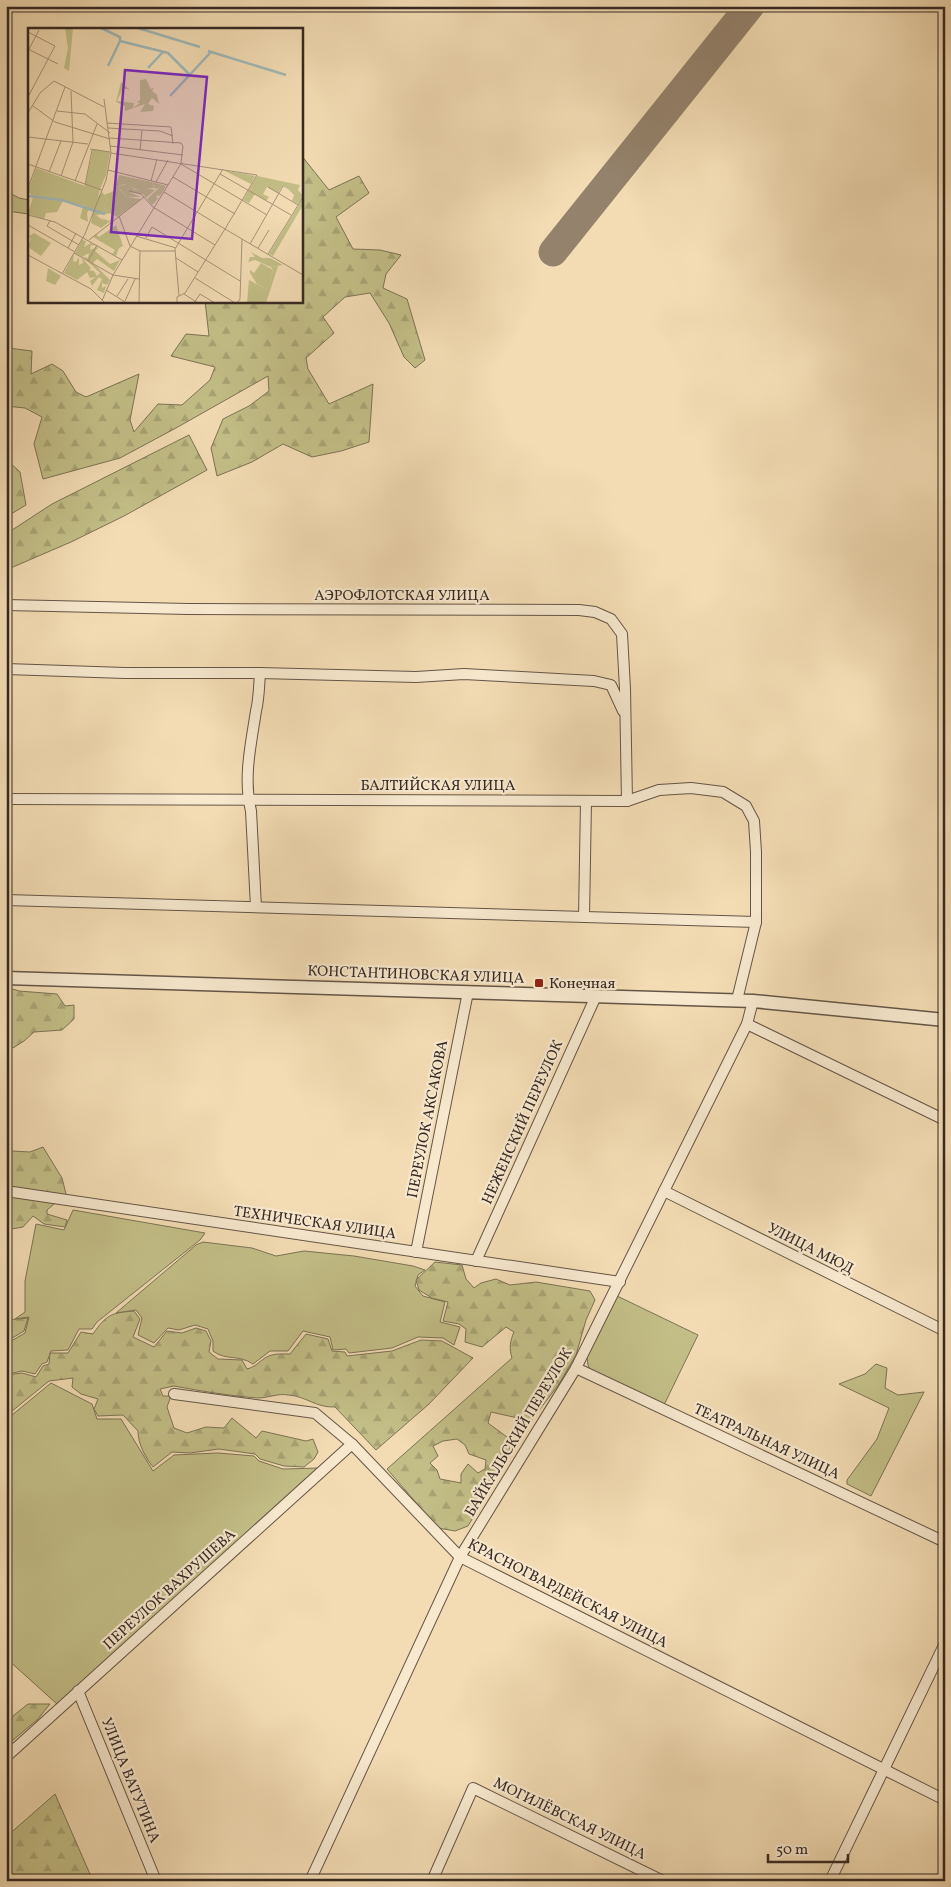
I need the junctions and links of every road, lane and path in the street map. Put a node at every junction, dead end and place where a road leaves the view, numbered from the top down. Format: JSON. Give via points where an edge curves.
{"nodes":[{"id":1,"x":6,"y":605,"type":"edge"},
{"id":2,"x":6,"y":669,"type":"edge"},
{"id":3,"x":260,"y":673,"type":"junction"},
{"id":4,"x":625,"y":716,"type":"junction"},
{"id":5,"x":6,"y":799,"type":"edge"},
{"id":6,"x":248,"y":799,"type":"junction"},
{"id":7,"x":586,"y":801,"type":"junction"},
{"id":8,"x":627,"y":801,"type":"junction"},
{"id":9,"x":6,"y":900,"type":"edge"},
{"id":10,"x":256,"y":907,"type":"junction"},
{"id":11,"x":584,"y":917,"type":"junction"},
{"id":12,"x":756,"y":922,"type":"junction"},
{"id":13,"x":6,"y":978,"type":"edge"},
{"id":14,"x":468,"y":992,"type":"junction"},
{"id":15,"x":596,"y":996,"type":"junction"},
{"id":16,"x":738,"y":1000,"type":"junction"},
{"id":17,"x":753,"y":1001,"type":"junction"},
{"id":18,"x":945,"y":1020,"type":"edge"},
{"id":19,"x":747,"y":1024,"type":"junction"},
{"id":20,"x":945,"y":1120,"type":"edge"},
{"id":21,"x":6,"y":1191,"type":"edge"},
{"id":22,"x":664,"y":1191,"type":"junction"},
{"id":23,"x":416,"y":1252,"type":"junction"},
{"id":24,"x":476,"y":1260,"type":"junction"},
{"id":25,"x":620,"y":1282,"type":"junction"},
{"id":26,"x":945,"y":1331,"type":"edge"},
{"id":27,"x":576,"y":1368,"type":"junction"},
{"id":28,"x":174,"y":1394,"type":"dead end"},
{"id":29,"x":352,"y":1444,"type":"junction"},
{"id":30,"x":945,"y":1542,"type":"edge"},
{"id":31,"x":460,"y":1556,"type":"junction"},
{"id":32,"x":945,"y":1643,"type":"edge"},
{"id":33,"x":78,"y":1691,"type":"junction"},
{"id":34,"x":6,"y":1756,"type":"edge"},
{"id":35,"x":884,"y":1770,"type":"junction"},
{"id":36,"x":945,"y":1800,"type":"edge"},
{"id":37,"x":156,"y":1881,"type":"edge"},
{"id":38,"x":310,"y":1881,"type":"edge"},
{"id":39,"x":432,"y":1881,"type":"edge"},
{"id":40,"x":663,"y":1881,"type":"edge"},
{"id":41,"x":830,"y":1881,"type":"edge"}],
"edges":[{"from":1,"to":4,"type":"street","name":"АЭРОФЛОТСКАЯ УЛИЦА","via":[[595,612],[611,619],[622,634]]},
{"from":2,"to":3,"type":"street"},
{"from":3,"to":4,"type":"street","via":[[416,677],[464,674],[594,681],[611,685]]},
{"from":3,"to":6,"type":"street","via":[[257,710],[248,752]]},
{"from":4,"to":8,"type":"street","name":"АЭРОФЛОТСКАЯ УЛИЦА"},
{"from":5,"to":6,"type":"street","name":"БАЛТИЙСКАЯ УЛИЦА"},
{"from":6,"to":7,"type":"street","name":"БАЛТИЙСКАЯ УЛИЦА"},
{"from":6,"to":10,"type":"street"},
{"from":7,"to":8,"type":"street","name":"БАЛТИЙСКАЯ УЛИЦА"},
{"from":7,"to":11,"type":"street"},
{"from":8,"to":12,"type":"street","name":"БАЛТИЙСКАЯ УЛИЦА","via":[[659,790],[691,788],[723,792],[746,806],[754,821]]},
{"from":9,"to":10,"type":"street"},
{"from":10,"to":11,"type":"street"},
{"from":11,"to":12,"type":"street"},
{"from":12,"to":16,"type":"street","name":"БАЛТИЙСКАЯ УЛИЦА"},
{"from":13,"to":14,"type":"street","name":"КОНСТАНТИНОВСКАЯ УЛИЦА"},
{"from":14,"to":15,"type":"street","name":"КОНСТАНТИНОВСКАЯ УЛИЦА"},
{"from":14,"to":23,"type":"street","name":"ПЕРЕУЛОК АКСАКОВА"},
{"from":15,"to":16,"type":"street","name":"КОНСТАНТИНОВСКАЯ УЛИЦА"},
{"from":15,"to":24,"type":"street","name":"НЕЖЕНСКИЙ ПЕРЕУЛОК"},
{"from":16,"to":17,"type":"street","name":"КОНСТАНТИНОВСКАЯ УЛИЦА"},
{"from":17,"to":18,"type":"street","name":"КОНСТАНТИНОВСКАЯ УЛИЦА"},
{"from":17,"to":19,"type":"street","name":"БАЙКАЛЬСКИЙ ПЕРЕУЛОК"},
{"from":19,"to":20,"type":"street"},
{"from":19,"to":22,"type":"street","name":"БАЙКАЛЬСКИЙ ПЕРЕУЛОК"},
{"from":21,"to":23,"type":"street","name":"ТЕХНИЧЕСКАЯ УЛИЦА"},
{"from":22,"to":25,"type":"street","name":"БАЙКАЛЬСКИЙ ПЕРЕУЛОК"},
{"from":22,"to":26,"type":"street","name":"УЛИЦА МЮД"},
{"from":23,"to":24,"type":"street","name":"ТЕХНИЧЕСКАЯ УЛИЦА"},
{"from":24,"to":25,"type":"street","name":"ТЕХНИЧЕСКАЯ УЛИЦА"},
{"from":25,"to":27,"type":"street","name":"БАЙКАЛЬСКИЙ ПЕРЕУЛОК"},
{"from":27,"to":30,"type":"street","name":"ТЕАТРАЛЬНАЯ УЛИЦА"},
{"from":27,"to":31,"type":"street","name":"БАЙКАЛЬСКИЙ ПЕРЕУЛОК"},
{"from":28,"to":29,"type":"street","name":"КРАСНОГВАРДЕЙСКАЯ УЛИЦА","via":[[315,1413]]},
{"from":29,"to":31,"type":"street","name":"КРАСНОГВАРДЕЙСКАЯ УЛИЦА"},
{"from":29,"to":33,"type":"street","name":"ПЕРЕУЛОК ВАХРУШЕВА"},
{"from":31,"to":35,"type":"street","name":"КРАСНОГВАРДЕЙСКАЯ УЛИЦА"},
{"from":31,"to":38,"type":"street","name":"БАЙКАЛЬСКИЙ ПЕРЕУЛОК"},
{"from":32,"to":35,"type":"street"},
{"from":33,"to":34,"type":"street","name":"ПЕРЕУЛОК ВАХРУШЕВА"},
{"from":33,"to":37,"type":"street","name":"УЛИЦА ВАТУТИНА"},
{"from":35,"to":36,"type":"street","name":"КРАСНОГВАРДЕЙСКАЯ УЛИЦА"},
{"from":35,"to":41,"type":"street"},
{"from":39,"to":40,"type":"street","name":"МОГИЛЁВСКАЯ УЛИЦА","via":[[473,1788]]}]}
